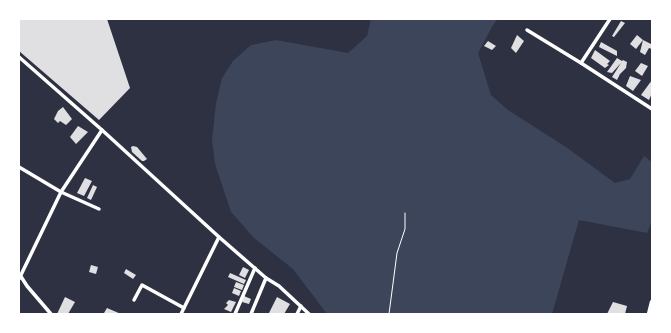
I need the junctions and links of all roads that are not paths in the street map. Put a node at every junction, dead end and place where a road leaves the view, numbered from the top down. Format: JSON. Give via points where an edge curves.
{"nodes":[{"id":1,"x":610,"y":19,"type":"edge"},
{"id":2,"x":527,"y":30,"type":"dead end"},
{"id":3,"x":20,"y":60,"type":"edge"},
{"id":4,"x":581,"y":62,"type":"junction"},
{"id":5,"x":652,"y":108,"type":"edge"},
{"id":6,"x":102,"y":130,"type":"junction"},
{"id":7,"x":19,"y":167,"type":"edge"},
{"id":8,"x":61,"y":192,"type":"junction"},
{"id":9,"x":98,"y":209,"type":"dead end"},
{"id":10,"x":218,"y":237,"type":"junction"},
{"id":11,"x":255,"y":268,"type":"junction"},
{"id":12,"x":19,"y":276,"type":"edge"},
{"id":13,"x":266,"y":278,"type":"junction"},
{"id":14,"x":134,"y":300,"type":"dead end"},
{"id":15,"x":652,"y":302,"type":"edge"},
{"id":16,"x":301,"y":306,"type":"junction"},
{"id":17,"x":184,"y":308,"type":"junction"},
{"id":18,"x":51,"y":314,"type":"edge"},
{"id":19,"x":181,"y":314,"type":"edge"},
{"id":20,"x":235,"y":314,"type":"edge"},
{"id":21,"x":251,"y":314,"type":"edge"},
{"id":22,"x":297,"y":314,"type":"edge"},
{"id":23,"x":309,"y":314,"type":"edge"},
{"id":24,"x":649,"y":314,"type":"edge"}],
"edges":[{"from":1,"to":4,"type":"street"},
{"from":2,"to":4,"type":"street"},
{"from":3,"to":6,"type":"street"},
{"from":4,"to":5,"type":"street"},
{"from":6,"to":8,"type":"street"},
{"from":6,"to":10,"type":"street"},
{"from":7,"to":8,"type":"street"},
{"from":8,"to":9,"type":"street"},
{"from":8,"to":12,"type":"street"},
{"from":10,"to":11,"type":"street"},
{"from":10,"to":17,"type":"street"},
{"from":11,"to":13,"type":"street"},
{"from":11,"to":20,"type":"street"},
{"from":12,"to":18,"type":"street"},
{"from":13,"to":16,"type":"street","via":[[280,286]]},
{"from":13,"to":21,"type":"street"},
{"from":14,"to":17,"type":"street","via":[[142,285]]},
{"from":15,"to":24,"type":"street"},
{"from":16,"to":22,"type":"street"},
{"from":16,"to":23,"type":"street"},
{"from":17,"to":19,"type":"street"}]}
